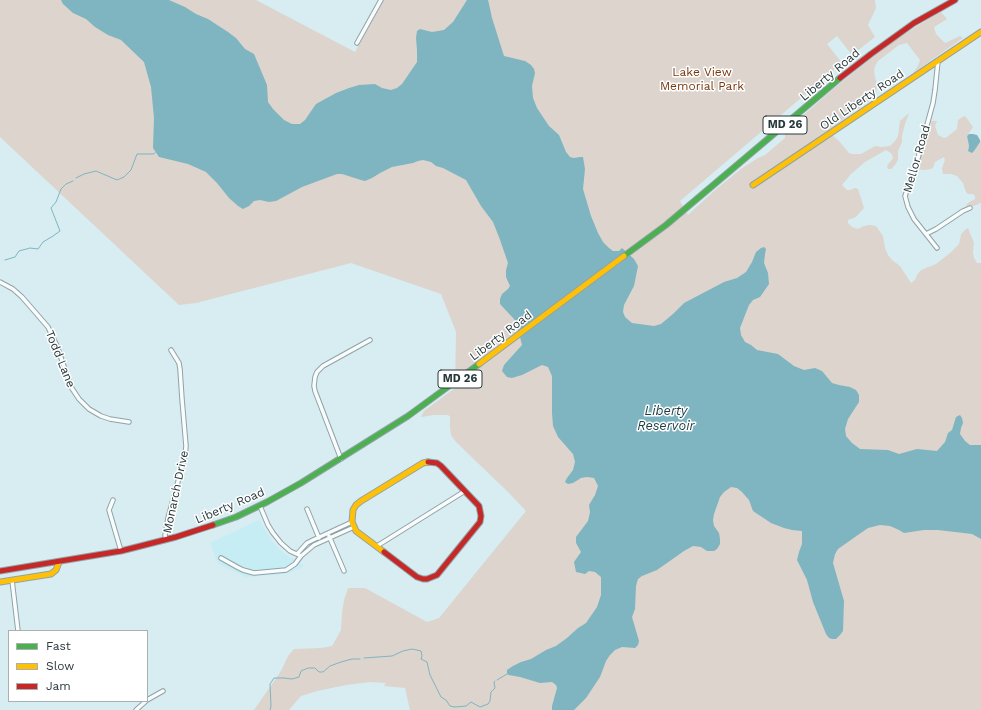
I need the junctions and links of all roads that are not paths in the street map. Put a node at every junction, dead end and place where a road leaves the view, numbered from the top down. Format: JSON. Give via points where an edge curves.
{"nodes":[{"id":1,"x":381,"y":0,"type":"edge"},
{"id":2,"x":955,"y":0,"type":"edge"},
{"id":3,"x":981,"y":32,"type":"edge"},
{"id":4,"x":357,"y":43,"type":"dead end"},
{"id":5,"x":938,"y":61,"type":"junction"},
{"id":6,"x":753,"y":185,"type":"dead end"},
{"id":7,"x":970,"y":208,"type":"dead end"},
{"id":8,"x":926,"y":234,"type":"junction"},
{"id":9,"x":937,"y":248,"type":"dead end"},
{"id":10,"x":0,"y":282,"type":"edge"},
{"id":11,"x":370,"y":340,"type":"dead end"},
{"id":12,"x":171,"y":350,"type":"dead end"},
{"id":13,"x":129,"y":422,"type":"dead end"},
{"id":14,"x":341,"y":459,"type":"junction"},
{"id":15,"x":465,"y":491,"type":"junction"},
{"id":16,"x":113,"y":500,"type":"dead end"},
{"id":17,"x":260,"y":506,"type":"junction"},
{"id":18,"x":307,"y":510,"type":"dead end"},
{"id":19,"x":353,"y":525,"type":"junction"},
{"id":20,"x":328,"y":533,"type":"junction"},
{"id":21,"x":319,"y":537,"type":"junction"},
{"id":22,"x":330,"y":538,"type":"junction"},
{"id":23,"x":166,"y":540,"type":"junction"},
{"id":24,"x":318,"y":543,"type":"junction"},
{"id":25,"x":377,"y":546,"type":"junction"},
{"id":26,"x":121,"y":551,"type":"junction"},
{"id":27,"x":297,"y":554,"type":"junction"},
{"id":28,"x":301,"y":556,"type":"junction"},
{"id":29,"x":221,"y":558,"type":"dead end"},
{"id":30,"x":59,"y":562,"type":"junction"},
{"id":31,"x":0,"y":571,"type":"edge"},
{"id":32,"x":344,"y":571,"type":"dead end"},
{"id":33,"x":12,"y":580,"type":"junction"},
{"id":34,"x":0,"y":582,"type":"edge"},
{"id":35,"x":18,"y":630,"type":"edge"},
{"id":36,"x":163,"y":692,"type":"dead end"},
{"id":37,"x":148,"y":699,"type":"edge"},
{"id":38,"x":144,"y":702,"type":"edge"},
{"id":39,"x":136,"y":710,"type":"edge"}],
"edges":[{"from":1,"to":4,"type":"street"},
{"from":2,"to":14,"type":"main road","name":"Liberty Road","number":"MD 26","via":[[886,42],[648,239],[408,416]]},
{"from":3,"to":5,"type":"main road","name":"Old Liberty Road"},
{"from":5,"to":6,"type":"main road","name":"Old Liberty Road"},
{"from":5,"to":8,"type":"street","name":"Mellor Road","via":[[933,103],[906,196],[910,213]]},
{"from":7,"to":8,"type":"street"},
{"from":8,"to":9,"type":"street","name":"Mellor Road"},
{"from":10,"to":13,"type":"street","name":"Todd Lane","via":[[22,297],[48,327],[71,387],[84,405],[101,416]]},
{"from":11,"to":14,"type":"street","via":[[323,366],[313,382]]},
{"from":12,"to":23,"type":"street","name":"Monarch Drive","via":[[180,369],[186,446],[168,518]]},
{"from":14,"to":17,"type":"main road","name":"Liberty Road","number":"MD 26"},
{"from":15,"to":19,"type":"main road","via":[[437,463],[423,463],[360,501],[353,510]]},
{"from":15,"to":25,"type":"street"},
{"from":15,"to":25,"type":"main road","via":[[479,506],[480,522],[437,575],[427,579],[417,577]]},
{"from":16,"to":26,"type":"street","via":[[109,510]]},
{"from":17,"to":23,"type":"main road","name":"Liberty Road","number":"MD 26","via":[[215,525]]},
{"from":17,"to":27,"type":"street","via":[[273,533],[290,551]]},
{"from":18,"to":21,"type":"street"},
{"from":19,"to":20,"type":"street"},
{"from":19,"to":22,"type":"street"},
{"from":19,"to":25,"type":"main road","via":[[356,531]]},
{"from":20,"to":21,"type":"street"},
{"from":20,"to":22,"type":"street"},
{"from":21,"to":24,"type":"street"},
{"from":21,"to":27,"type":"street","via":[[307,543]]},
{"from":22,"to":24,"type":"street"},
{"from":22,"to":32,"type":"street"},
{"from":23,"to":26,"type":"main road","name":"Liberty Road","number":"MD 26"},
{"from":24,"to":28,"type":"street"},
{"from":26,"to":30,"type":"main road","name":"Liberty Road","number":"MD 26"},
{"from":27,"to":28,"type":"street"},
{"from":28,"to":29,"type":"street","via":[[286,570],[258,573],[243,570]]},
{"from":30,"to":31,"type":"main road","name":"Liberty Road","number":"MD 26"},
{"from":30,"to":33,"type":"main road","via":[[51,574]]},
{"from":33,"to":34,"type":"main road"},
{"from":33,"to":35,"type":"street"},
{"from":36,"to":37,"type":"street"},
{"from":38,"to":39,"type":"street"}]}
